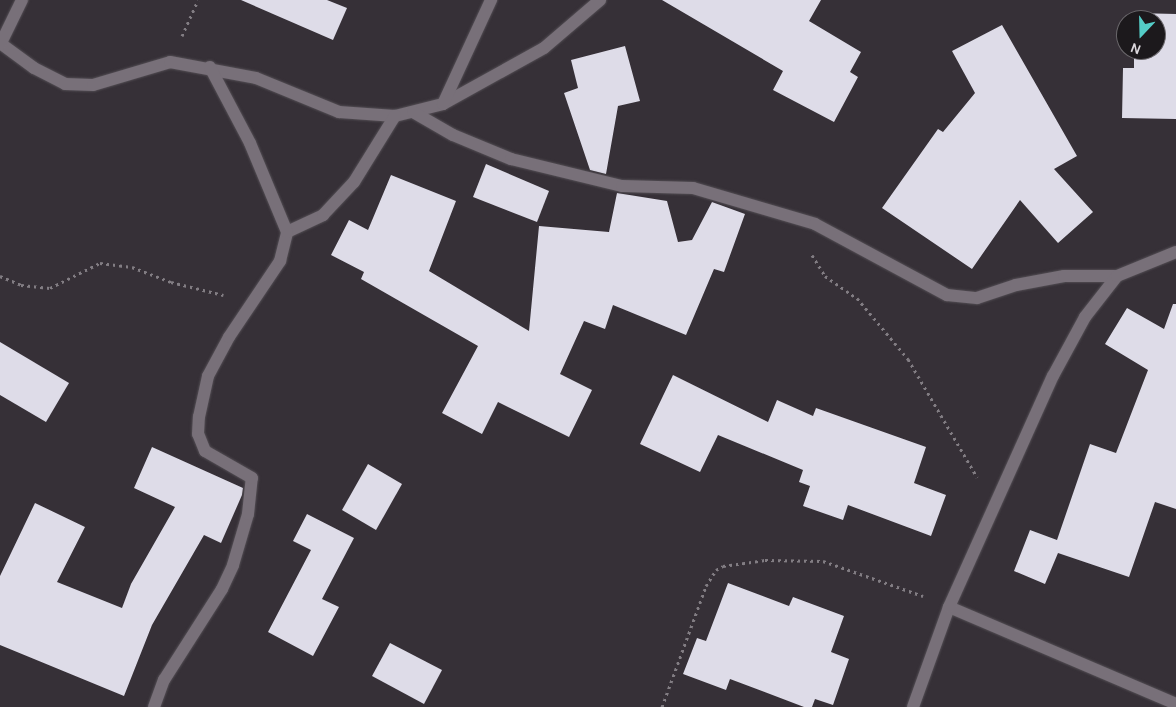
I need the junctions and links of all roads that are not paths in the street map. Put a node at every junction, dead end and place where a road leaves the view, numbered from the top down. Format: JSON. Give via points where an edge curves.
{"nodes":[{"id":1,"x":22,"y":0,"type":"edge"},
{"id":2,"x":491,"y":0,"type":"edge"},
{"id":3,"x":600,"y":0,"type":"edge"},
{"id":4,"x":0,"y":43,"type":"edge"},
{"id":5,"x":210,"y":67,"type":"junction"},
{"id":6,"x":443,"y":104,"type":"junction"},
{"id":7,"x":412,"y":112,"type":"junction"},
{"id":8,"x":395,"y":116,"type":"junction"},
{"id":9,"x":287,"y":232,"type":"junction"},
{"id":10,"x":1176,"y":252,"type":"edge"},
{"id":11,"x":1117,"y":276,"type":"junction"},
{"id":12,"x":950,"y":607,"type":"junction"},
{"id":13,"x":1176,"y":704,"type":"edge"},
{"id":14,"x":154,"y":707,"type":"edge"},
{"id":15,"x":913,"y":707,"type":"edge"}],
"edges":[{"from":1,"to":4,"type":"street"},
{"from":2,"to":6,"type":"street"},
{"from":3,"to":6,"type":"street","via":[[544,48]]},
{"from":4,"to":5,"type":"street","via":[[34,68],[65,84],[92,85],[170,62]]},
{"from":5,"to":8,"type":"street","via":[[256,78],[339,112]]},
{"from":5,"to":9,"type":"street","via":[[250,143]]},
{"from":6,"to":7,"type":"street"},
{"from":7,"to":8,"type":"street"},
{"from":7,"to":11,"type":"street","via":[[453,135],[511,159],[622,186],[693,188],[794,218],[850,241],[947,295],[977,298],[1016,285],[1064,276]]},
{"from":8,"to":9,"type":"street","via":[[354,182],[323,215]]},
{"from":9,"to":14,"type":"street","via":[[280,262],[229,337],[208,376],[199,417],[198,434],[205,451],[252,478],[248,514],[233,565],[222,589],[164,680]]},
{"from":10,"to":11,"type":"street"},
{"from":11,"to":12,"type":"street","via":[[1085,317],[1053,376]]},
{"from":12,"to":13,"type":"street"},
{"from":12,"to":15,"type":"street"}]}
